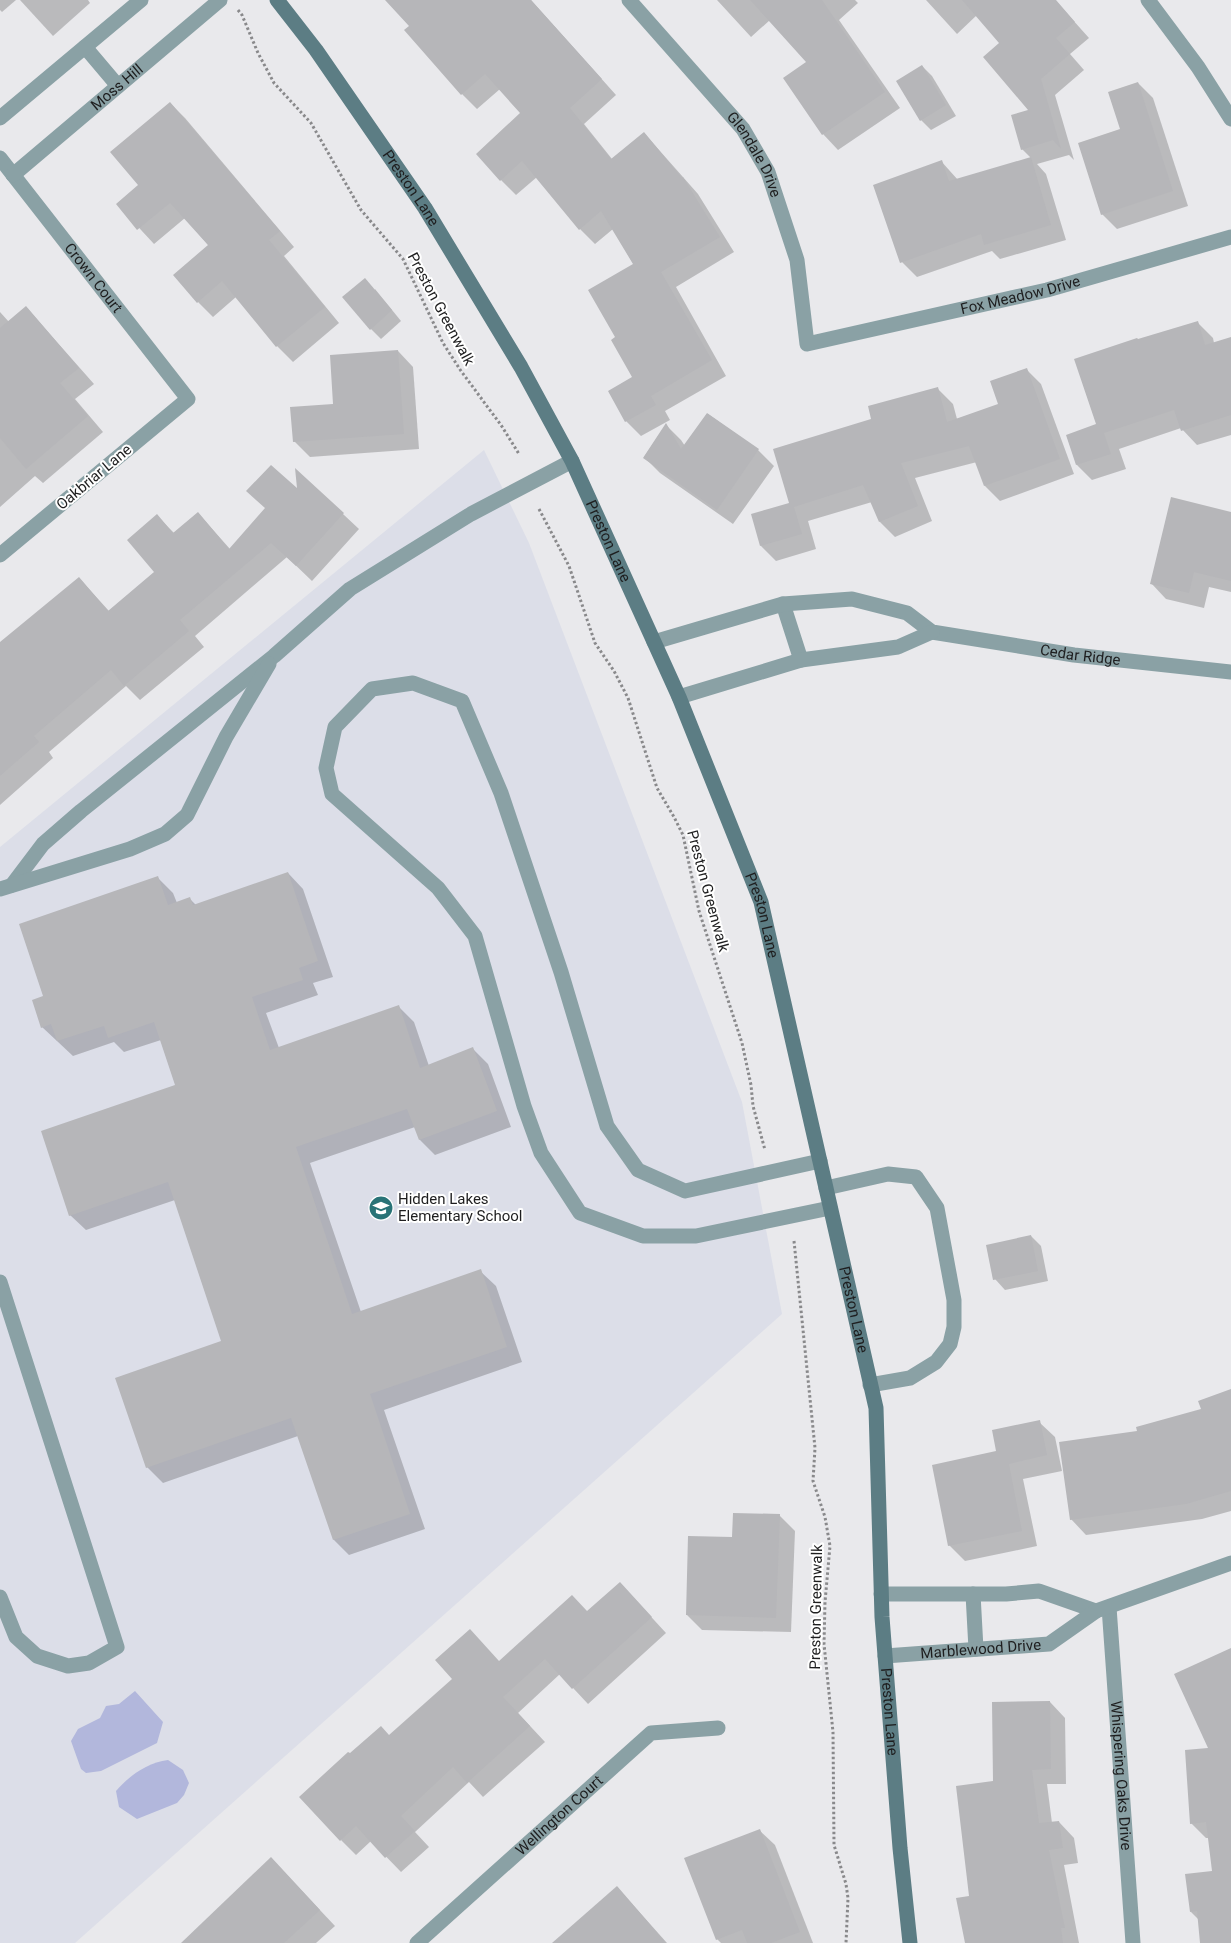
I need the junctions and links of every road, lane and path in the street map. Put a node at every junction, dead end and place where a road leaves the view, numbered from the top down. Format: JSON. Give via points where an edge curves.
{"nodes":[{"id":1,"x":141,"y":0,"type":"edge"},
{"id":2,"x":220,"y":0,"type":"edge"},
{"id":3,"x":277,"y":0,"type":"edge"},
{"id":4,"x":629,"y":0,"type":"edge"},
{"id":5,"x":1148,"y":0,"type":"edge"},
{"id":6,"x":236,"y":7,"type":"dead end"},
{"id":7,"x":85,"y":47,"type":"junction"},
{"id":8,"x":118,"y":86,"type":"junction"},
{"id":9,"x":0,"y":118,"type":"edge"},
{"id":10,"x":1231,"y":119,"type":"edge"},
{"id":11,"x":0,"y":158,"type":"edge"},
{"id":12,"x":13,"y":175,"type":"junction"},
{"id":13,"x":1231,"y":237,"type":"edge"},
{"id":14,"x":807,"y":344,"type":"joint"},
{"id":15,"x":188,"y":399,"type":"joint"},
{"id":16,"x":519,"y":454,"type":"dead end"},
{"id":17,"x":572,"y":461,"type":"junction"},
{"id":18,"x":539,"y":509,"type":"dead end"},
{"id":19,"x":0,"y":555,"type":"edge"},
{"id":20,"x":783,"y":604,"type":"junction"},
{"id":21,"x":932,"y":632,"type":"junction"},
{"id":22,"x":654,"y":642,"type":"junction"},
{"id":23,"x":274,"y":656,"type":"junction"},
{"id":24,"x":801,"y":660,"type":"junction"},
{"id":25,"x":1231,"y":672,"type":"edge"},
{"id":26,"x":679,"y":697,"type":"junction"},
{"id":27,"x":6,"y":887,"type":"edge"},
{"id":28,"x":766,"y":1153,"type":"dead end"},
{"id":29,"x":820,"y":1161,"type":"junction"},
{"id":30,"x":826,"y":1188,"type":"junction"},
{"id":31,"x":830,"y":1208,"type":"junction"},
{"id":32,"x":794,"y":1241,"type":"dead end"},
{"id":33,"x":0,"y":1282,"type":"edge"},
{"id":34,"x":870,"y":1385,"type":"junction"},
{"id":35,"x":1231,"y":1563,"type":"edge"},
{"id":36,"x":881,"y":1594,"type":"junction"},
{"id":37,"x":973,"y":1594,"type":"junction"},
{"id":38,"x":0,"y":1596,"type":"edge"},
{"id":39,"x":1102,"y":1609,"type":"junction"},
{"id":40,"x":976,"y":1649,"type":"junction"},
{"id":41,"x":885,"y":1656,"type":"junction"},
{"id":42,"x":718,"y":1728,"type":"dead end"},
{"id":43,"x":417,"y":1943,"type":"edge"},
{"id":44,"x":846,"y":1943,"type":"edge"},
{"id":45,"x":910,"y":1943,"type":"edge"},
{"id":46,"x":1133,"y":1943,"type":"edge"}],
"edges":[{"from":1,"to":7,"type":"street"},
{"from":2,"to":8,"type":"street","name":"Moss Hill"},
{"from":3,"to":17,"type":"street","name":"Preston Lane","via":[[316,50],[425,208],[521,368]]},
{"from":4,"to":14,"type":"street","name":"Glendale Drive","via":[[742,129],[768,172],[797,260]]},
{"from":5,"to":10,"type":"street","via":[[1198,67]]},
{"from":6,"to":16,"type":"path","name":"Preston Greenwalk","via":[[274,83],[311,123],[361,210],[403,259],[444,343]]},
{"from":7,"to":8,"type":"street"},
{"from":7,"to":9,"type":"street"},
{"from":8,"to":12,"type":"street","name":"Moss Hill"},
{"from":11,"to":12,"type":"street","name":"Crown Court"},
{"from":12,"to":15,"type":"street","name":"Crown Court"},
{"from":13,"to":14,"type":"street","name":"Fox Meadow Drive","via":[[1047,290]]},
{"from":15,"to":19,"type":"street","name":"Oakbriar Lane"},
{"from":17,"to":22,"type":"street","name":"Preston Lane"},
{"from":17,"to":23,"type":"street","via":[[471,514],[350,589]]},
{"from":18,"to":28,"type":"path","name":"Preston Greenwalk","via":[[569,566],[595,643],[628,698],[657,788],[682,836],[699,911],[742,1043],[753,1106]]},
{"from":20,"to":21,"type":"street","name":"Cedar Ridge","via":[[852,599],[907,614]]},
{"from":20,"to":22,"type":"street","name":"Cedar Ridge"},
{"from":20,"to":24,"type":"street"},
{"from":21,"to":24,"type":"street","via":[[898,647]]},
{"from":21,"to":25,"type":"street","name":"Cedar Ridge","via":[[1074,655]]},
{"from":22,"to":26,"type":"street","name":"Preston Lane"},
{"from":23,"to":27,"type":"street","via":[[81,811],[43,844]]},
{"from":23,"to":27,"type":"street","via":[[226,737],[187,815],[165,834],[130,849]]},
{"from":24,"to":26,"type":"street"},
{"from":26,"to":29,"type":"street","name":"Preston Lane","via":[[761,902]]},
{"from":29,"to":30,"type":"street","name":"Preston Lane"},
{"from":29,"to":31,"type":"street","via":[[686,1191],[638,1170],[607,1126],[561,972],[501,793],[462,701],[413,683],[372,690],[335,727],[326,768],[332,794],[438,888],[475,936],[524,1106],[542,1153],[580,1213],[642,1236],[696,1236]]},
{"from":30,"to":31,"type":"street","name":"Preston Lane"},
{"from":30,"to":34,"type":"street","via":[[888,1174],[916,1177],[937,1208],[954,1300],[950,1344],[936,1362],[910,1378]]},
{"from":31,"to":34,"type":"street","name":"Preston Lane"},
{"from":32,"to":44,"type":"path","name":"Preston Greenwalk","via":[[815,1448],[813,1481],[825,1517],[830,1546],[824,1644],[833,1732],[834,1845],[848,1898]]},
{"from":33,"to":38,"type":"street","via":[[117,1647],[90,1663],[68,1666],[38,1656],[16,1637]]},
{"from":34,"to":36,"type":"street","name":"Preston Lane","via":[[876,1408]]},
{"from":35,"to":39,"type":"street","name":"Marblewood Drive"},
{"from":36,"to":37,"type":"street"},
{"from":36,"to":41,"type":"street","name":"Preston Lane"},
{"from":37,"to":39,"type":"street","via":[[1039,1591]]},
{"from":37,"to":40,"type":"street"},
{"from":39,"to":40,"type":"street","name":"Marblewood Drive","via":[[1049,1644]]},
{"from":39,"to":46,"type":"street","name":"Whispering Oaks Drive"},
{"from":40,"to":41,"type":"street","name":"Marblewood Drive"},
{"from":41,"to":45,"type":"street","name":"Preston Lane"},
{"from":42,"to":43,"type":"street","name":"Wellington Court","via":[[651,1733]]}]}
